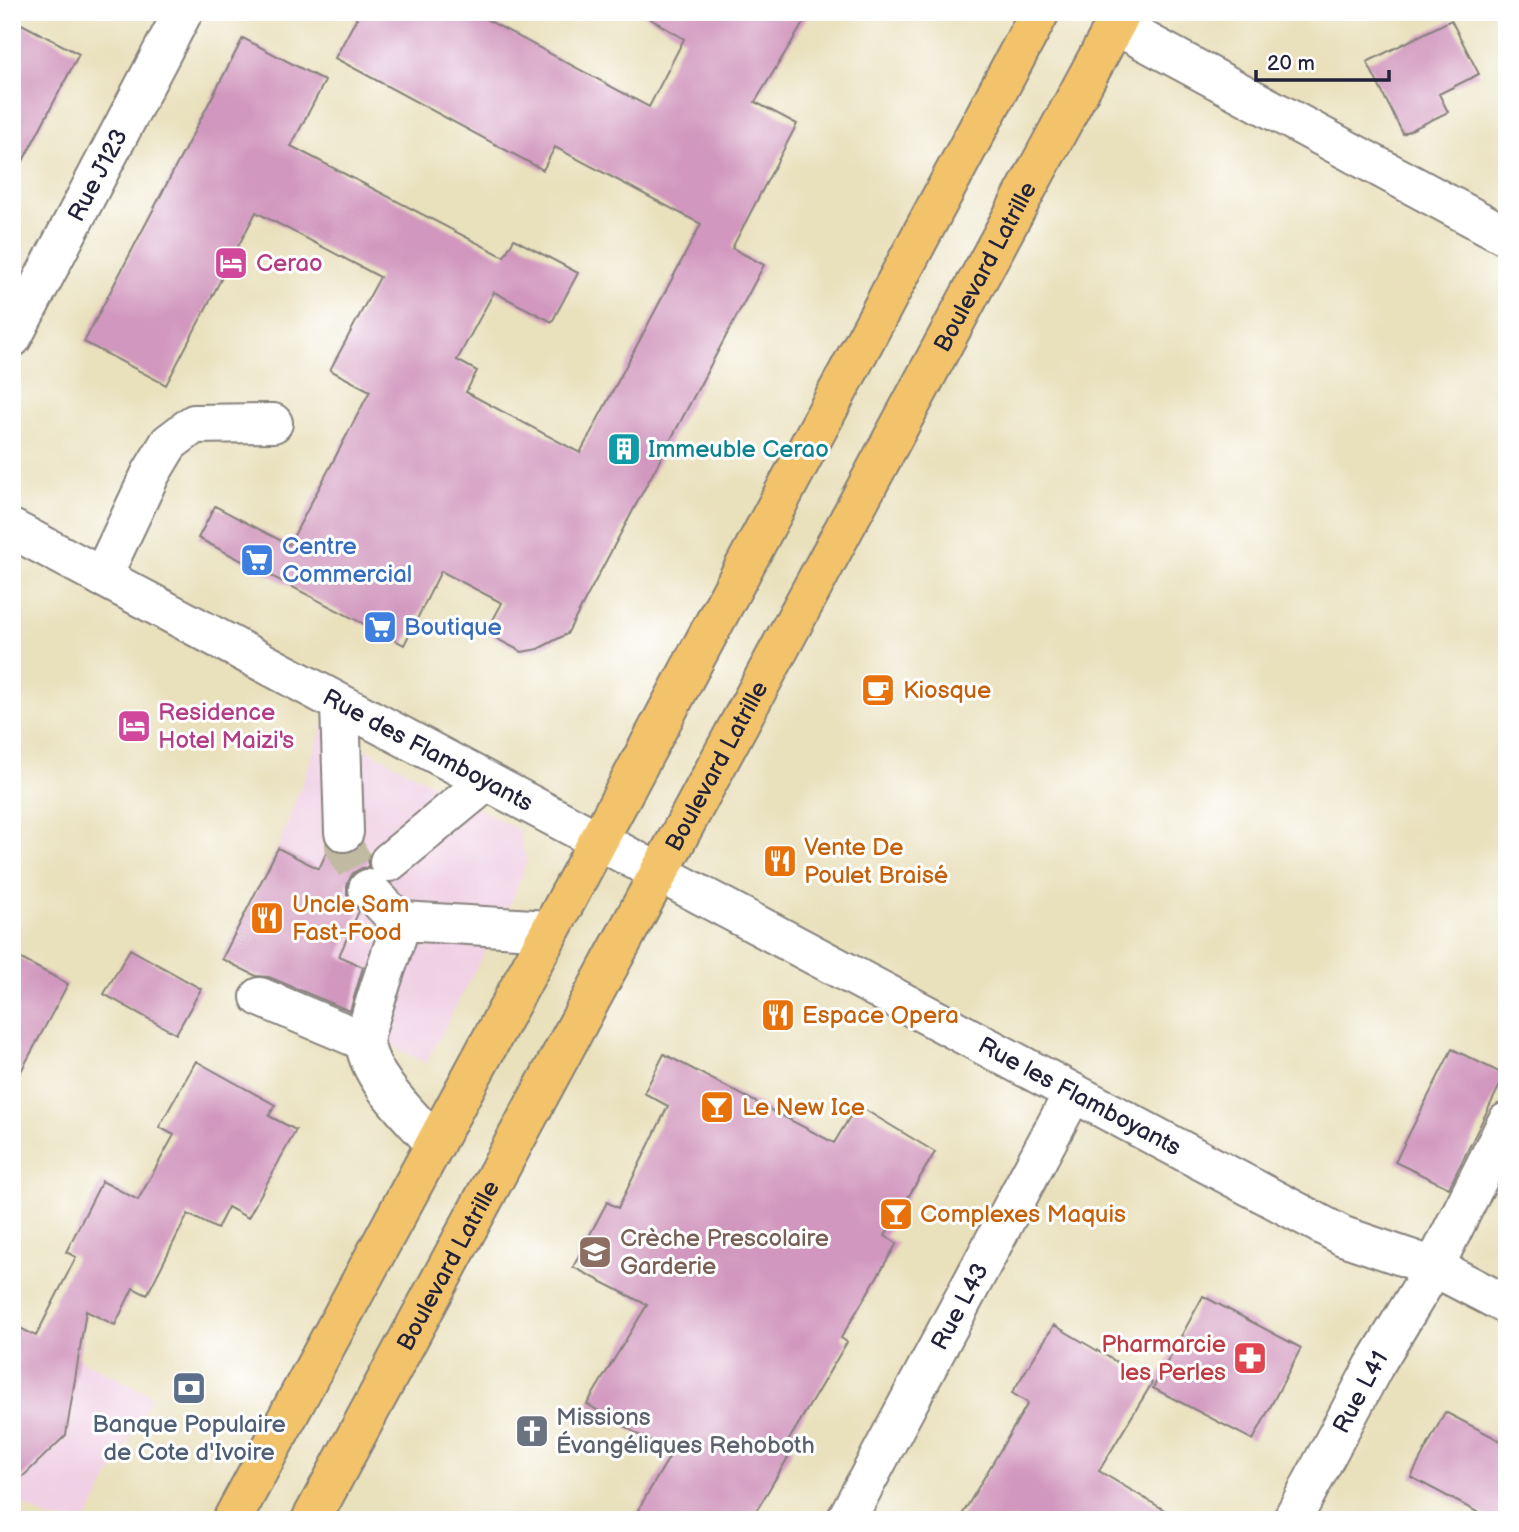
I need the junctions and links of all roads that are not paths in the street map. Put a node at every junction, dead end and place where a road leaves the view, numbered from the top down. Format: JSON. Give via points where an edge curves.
{"nodes":[{"id":1,"x":183,"y":12,"type":"edge"},
{"id":2,"x":1040,"y":12,"type":"edge"},
{"id":3,"x":1119,"y":19,"type":"edge"},
{"id":4,"x":1507,"y":236,"type":"edge"},
{"id":5,"x":12,"y":338,"type":"edge"},
{"id":6,"x":273,"y":423,"type":"dead end"},
{"id":7,"x":12,"y":529,"type":"edge"},
{"id":8,"x":102,"y":577,"type":"junction"},
{"id":9,"x":340,"y":705,"type":"junction"},
{"id":10,"x":486,"y":782,"type":"junction"},
{"id":11,"x":344,"y":832,"type":"tunnel mouth"},
{"id":12,"x":598,"y":841,"type":"junction"},
{"id":13,"x":658,"y":874,"type":"junction"},
{"id":14,"x":402,"y":921,"type":"junction"},
{"id":15,"x":550,"y":930,"type":"junction"},
{"id":16,"x":260,"y":997,"type":"dead end"},
{"id":17,"x":364,"y":1041,"type":"junction"},
{"id":18,"x":1073,"y":1093,"type":"junction"},
{"id":19,"x":1507,"y":1122,"type":"edge"},
{"id":20,"x":435,"y":1144,"type":"junction"},
{"id":21,"x":1434,"y":1267,"type":"junction"},
{"id":22,"x":1507,"y":1305,"type":"edge"},
{"id":23,"x":232,"y":1520,"type":"edge"},
{"id":24,"x":311,"y":1520,"type":"edge"},
{"id":25,"x":846,"y":1520,"type":"edge"},
{"id":26,"x":1292,"y":1520,"type":"edge"}],
"edges":[{"from":1,"to":5,"type":"street","name":"Rue J123"},
{"from":2,"to":12,"type":"main road"},
{"from":3,"to":4,"type":"street"},
{"from":3,"to":13,"type":"main road","name":"Boulevard Latrille"},
{"from":6,"to":8,"type":"street","via":[[194,424],[169,443]]},
{"from":7,"to":8,"type":"street","name":"Rue des Flamboyants"},
{"from":8,"to":9,"type":"street","name":"Rue des Flamboyants"},
{"from":9,"to":10,"type":"street","name":"Rue des Flamboyants"},
{"from":9,"to":11,"type":"street"},
{"from":10,"to":12,"type":"street","name":"Rue des Flamboyants"},
{"from":10,"to":14,"type":"street","via":[[379,875],[390,912]]},
{"from":12,"to":13,"type":"street","name":"Rue des Flamboyants"},
{"from":12,"to":15,"type":"main road"},
{"from":13,"to":18,"type":"street","name":"Rue les Flamboyants"},
{"from":13,"to":24,"type":"main road","name":"Boulevard Latrille"},
{"from":14,"to":15,"type":"street"},
{"from":14,"to":17,"type":"street"},
{"from":15,"to":20,"type":"main road"},
{"from":16,"to":17,"type":"street"},
{"from":17,"to":20,"type":"street","via":[[380,1080]]},
{"from":18,"to":21,"type":"street","name":"Rue les Flamboyants","via":[[1343,1236]]},
{"from":18,"to":25,"type":"street","name":"Rue L43"},
{"from":19,"to":21,"type":"street","name":"Rue L41"},
{"from":20,"to":23,"type":"main road"},
{"from":21,"to":22,"type":"street","name":"Rue les Flamboyants"},
{"from":21,"to":26,"type":"street","name":"Rue L41","via":[[1374,1366]]}]}
